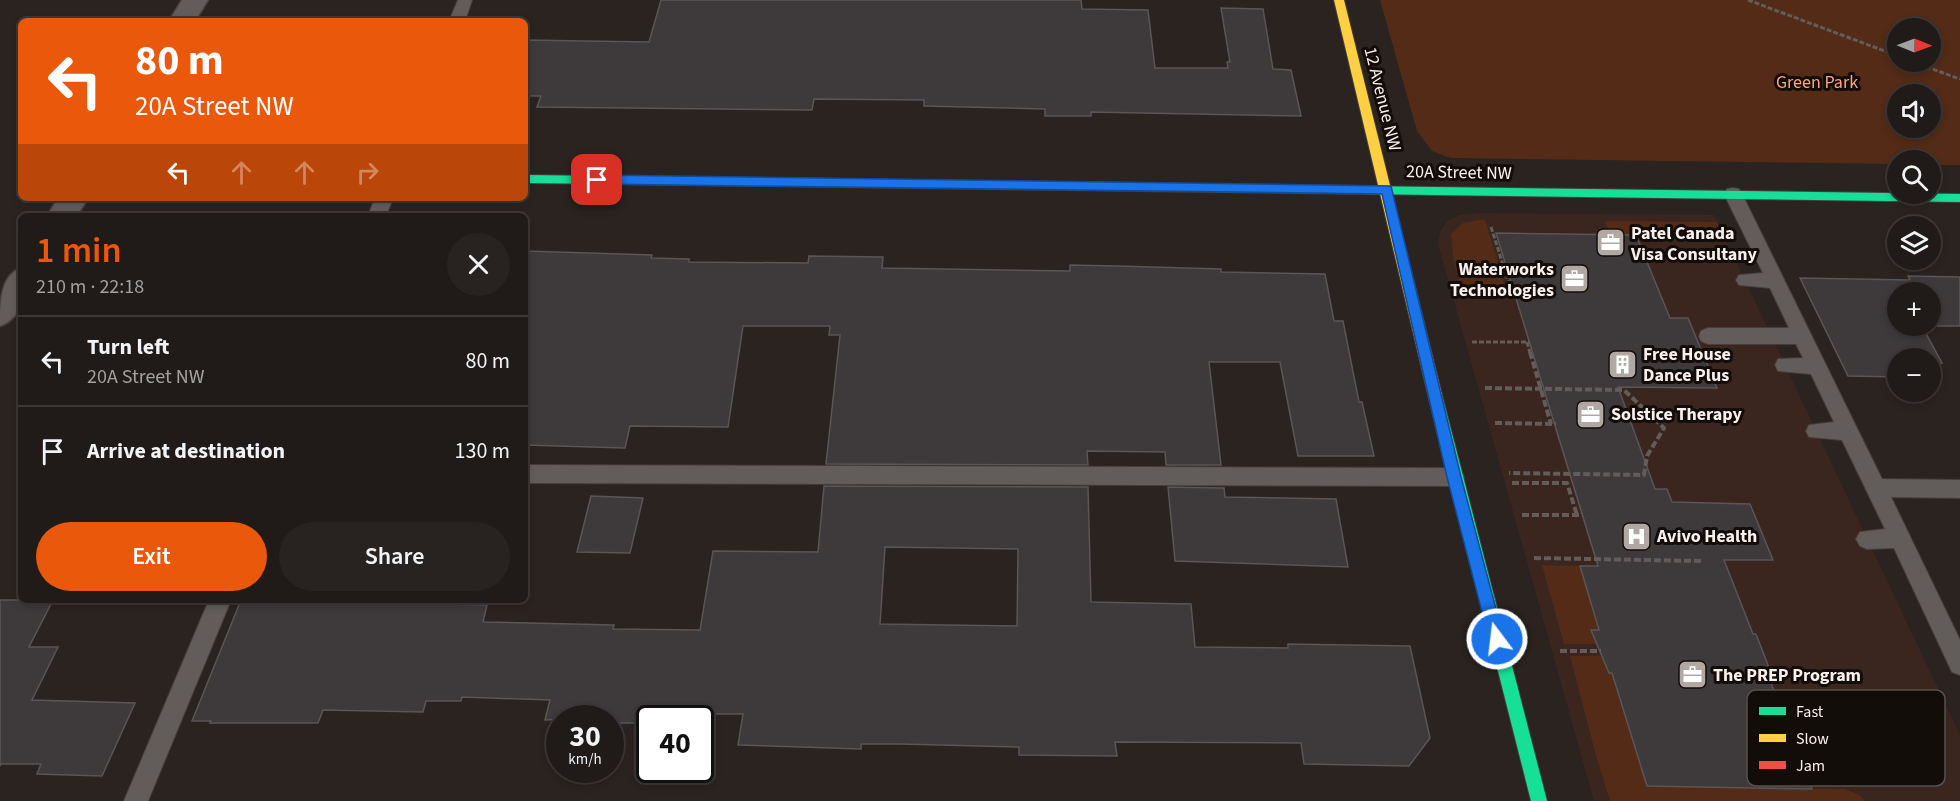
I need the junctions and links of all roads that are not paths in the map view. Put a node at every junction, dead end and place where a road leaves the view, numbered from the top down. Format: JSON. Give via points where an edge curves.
{"nodes":[{"id":1,"x":195,"y":0,"type":"edge"},
{"id":2,"x":465,"y":0,"type":"edge"},
{"id":3,"x":1339,"y":0,"type":"edge"},
{"id":4,"x":184,"y":18,"type":"edge"},
{"id":5,"x":458,"y":18,"type":"edge"},
{"id":6,"x":528,"y":179,"type":"edge"},
{"id":7,"x":1387,"y":189,"type":"junction"},
{"id":8,"x":1733,"y":194,"type":"junction"},
{"id":9,"x":1960,"y":198,"type":"edge"},
{"id":10,"x":1745,"y":280,"type":"dead end"},
{"id":11,"x":1776,"y":281,"type":"junction"},
{"id":12,"x":18,"y":285,"type":"edge"},
{"id":13,"x":0,"y":314,"type":"edge"},
{"id":14,"x":1708,"y":336,"type":"dead end"},
{"id":15,"x":1803,"y":336,"type":"junction"},
{"id":16,"x":1785,"y":365,"type":"dead end"},
{"id":17,"x":1817,"y":366,"type":"junction"},
{"id":18,"x":1816,"y":431,"type":"dead end"},
{"id":19,"x":1849,"y":431,"type":"junction"},
{"id":20,"x":528,"y":474,"type":"edge"},
{"id":21,"x":1454,"y":477,"type":"junction"},
{"id":22,"x":1876,"y":488,"type":"junction"},
{"id":23,"x":1960,"y":489,"type":"edge"},
{"id":24,"x":1900,"y":538,"type":"junction"},
{"id":25,"x":1867,"y":539,"type":"dead end"},
{"id":26,"x":219,"y":603,"type":"edge"},
{"id":27,"x":1960,"y":664,"type":"edge"},
{"id":28,"x":136,"y":801,"type":"edge"},
{"id":29,"x":1539,"y":801,"type":"edge"}],
"edges":[{"from":1,"to":4,"type":"street"},
{"from":2,"to":5,"type":"lane"},
{"from":3,"to":7,"type":"street","name":"12 Avenue NW"},
{"from":6,"to":7,"type":"street","name":"20A Street NW"},
{"from":7,"to":8,"type":"street","name":"20A Street NW"},
{"from":7,"to":21,"type":"street","name":"12 Avenue NW"},
{"from":8,"to":9,"type":"street","name":"20A Street NW"},
{"from":8,"to":11,"type":"lane"},
{"from":10,"to":11,"type":"lane"},
{"from":11,"to":15,"type":"lane"},
{"from":12,"to":13,"type":"street"},
{"from":14,"to":15,"type":"lane"},
{"from":15,"to":17,"type":"lane"},
{"from":16,"to":17,"type":"lane"},
{"from":17,"to":19,"type":"lane"},
{"from":18,"to":19,"type":"lane"},
{"from":19,"to":22,"type":"lane"},
{"from":20,"to":21,"type":"lane"},
{"from":21,"to":29,"type":"street","name":"12 Avenue NW"},
{"from":22,"to":23,"type":"lane"},
{"from":22,"to":24,"type":"lane"},
{"from":24,"to":25,"type":"lane"},
{"from":24,"to":27,"type":"lane"},
{"from":26,"to":28,"type":"lane"}]}
